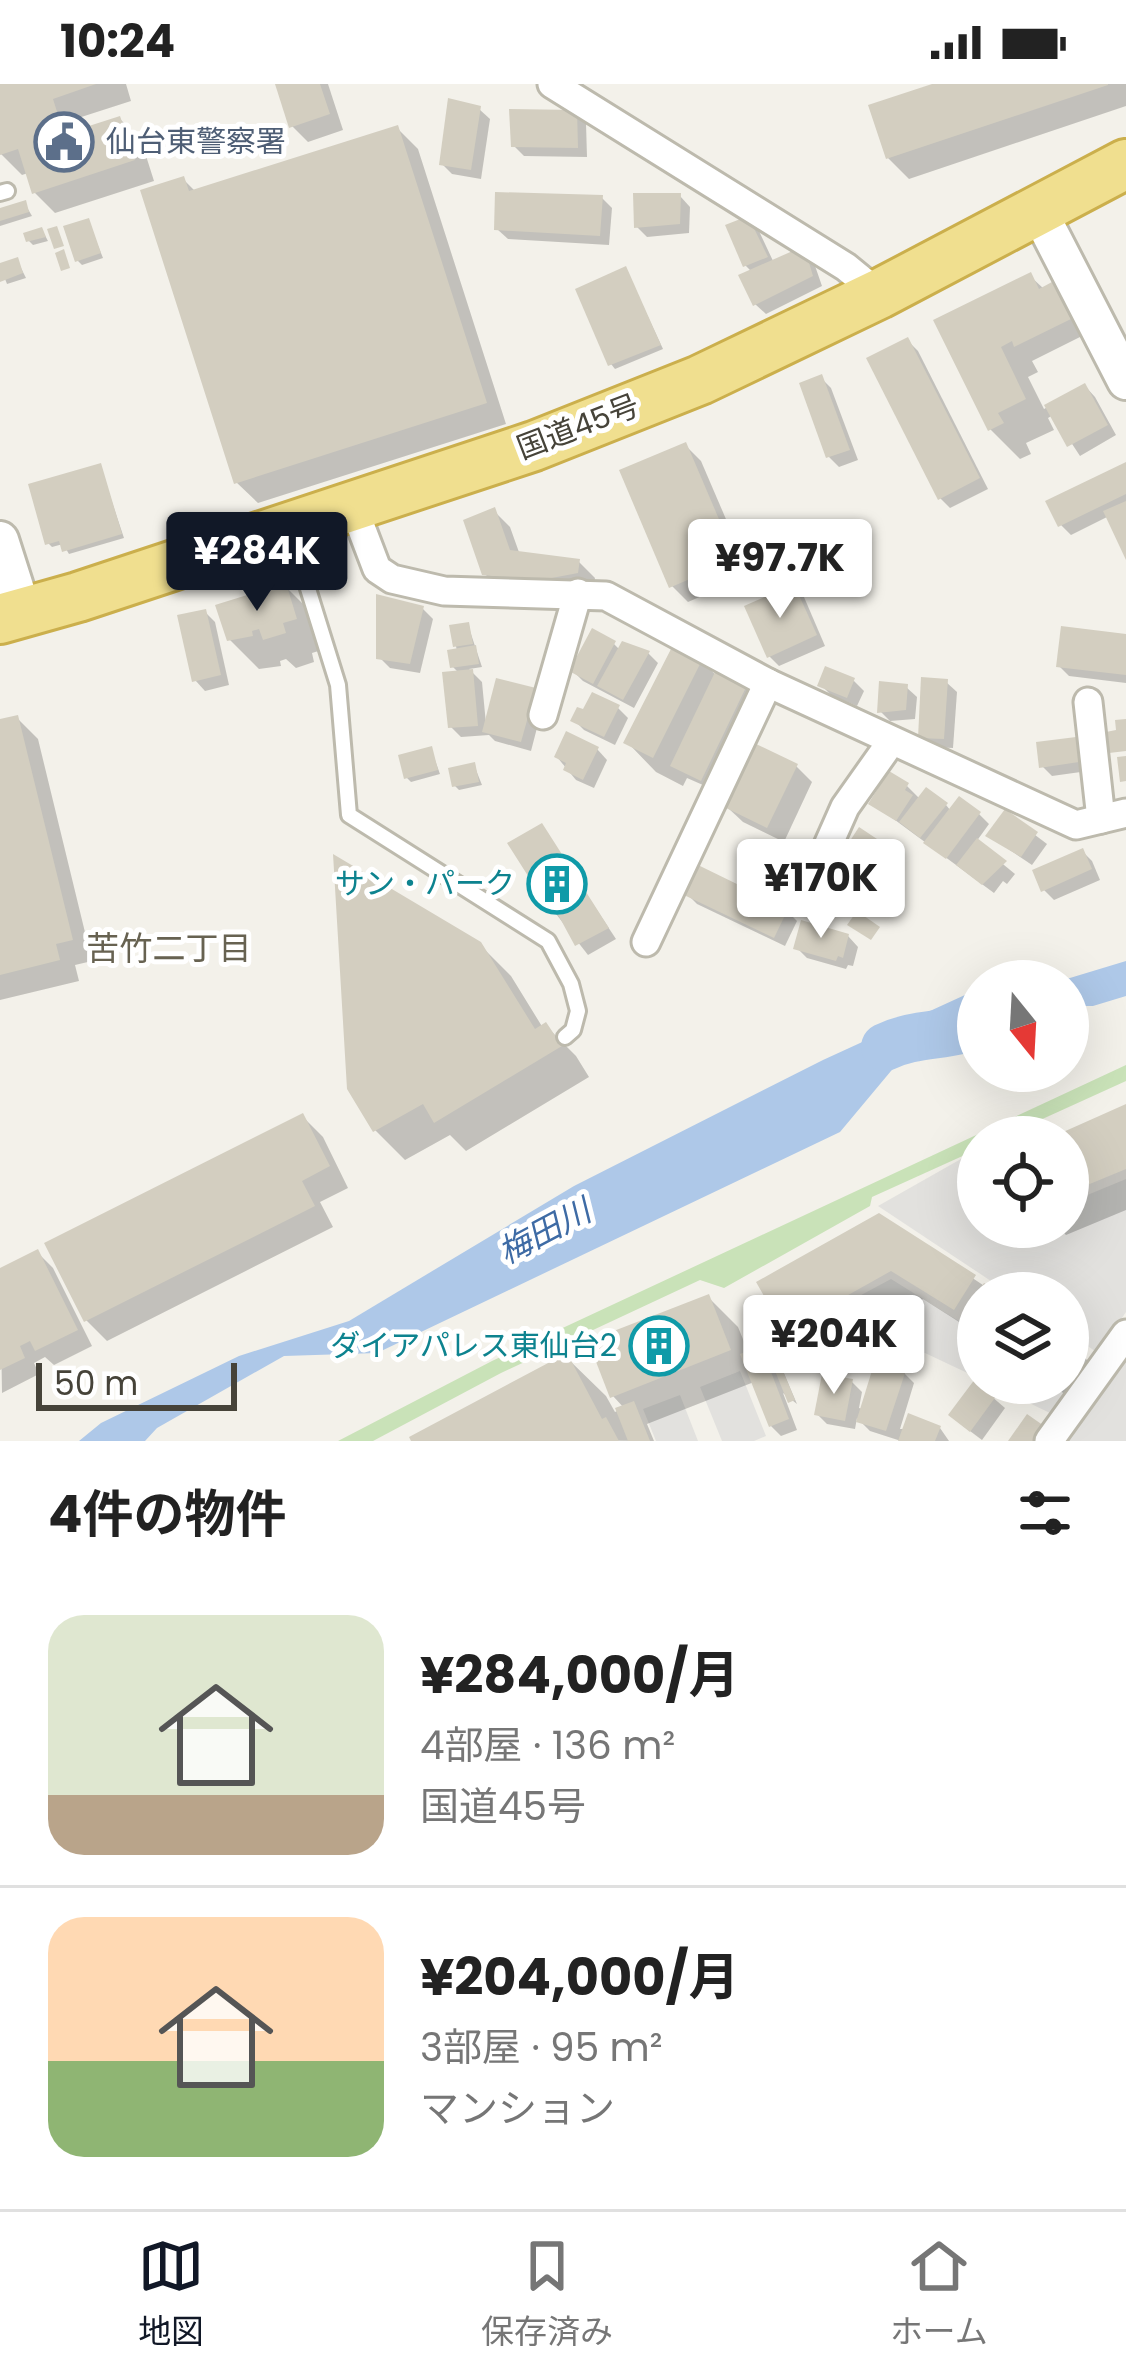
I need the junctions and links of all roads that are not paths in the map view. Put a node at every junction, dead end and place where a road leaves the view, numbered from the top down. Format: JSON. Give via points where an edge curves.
{"nodes":[{"id":1,"x":552,"y":84,"type":"edge"},
{"id":2,"x":1126,"y":164,"type":"edge"},
{"id":3,"x":1039,"y":212,"type":"junction"},
{"id":4,"x":879,"y":294,"type":"junction"},
{"id":5,"x":1126,"y":381,"type":"edge"},
{"id":6,"x":353,"y":506,"type":"junction"},
{"id":7,"x":289,"y":527,"type":"junction"},
{"id":8,"x":0,"y":540,"type":"edge"},
{"id":9,"x":578,"y":593,"type":"junction"},
{"id":10,"x":12,"y":615,"type":"edge"},
{"id":11,"x":768,"y":683,"type":"junction"},
{"id":12,"x":1088,"y":702,"type":"dead end"},
{"id":13,"x":543,"y":716,"type":"dead end"},
{"id":14,"x":891,"y":742,"type":"junction"},
{"id":15,"x":1114,"y":816,"type":"edge"},
{"id":16,"x":818,"y":868,"type":"dead end"},
{"id":17,"x":646,"y":942,"type":"dead end"},
{"id":18,"x":565,"y":1037,"type":"dead end"},
{"id":19,"x":1126,"y":1334,"type":"edge"},
{"id":20,"x":1049,"y":1441,"type":"edge"}],
"edges":[{"from":1,"to":4,"type":"street"},
{"from":2,"to":3,"type":"highway","name":"国道45号"},
{"from":3,"to":4,"type":"highway","name":"国道45号"},
{"from":3,"to":5,"type":"street"},
{"from":4,"to":6,"type":"highway","name":"国道45号","via":[[679,388]]},
{"from":6,"to":7,"type":"highway","name":"国道45号"},
{"from":6,"to":9,"type":"street","via":[[377,569],[392,580],[444,591]]},
{"from":7,"to":10,"type":"highway","name":"国道45号"},
{"from":7,"to":18,"type":"lane","via":[[338,685],[349,815],[548,941],[578,1011]]},
{"from":8,"to":10,"type":"street"},
{"from":9,"to":11,"type":"street","via":[[606,596]]},
{"from":9,"to":13,"type":"street"},
{"from":11,"to":14,"type":"street"},
{"from":11,"to":17,"type":"street"},
{"from":12,"to":15,"type":"street"},
{"from":14,"to":15,"type":"street","via":[[1076,825]]},
{"from":14,"to":16,"type":"street","via":[[845,807]]},
{"from":19,"to":20,"type":"street"}]}
